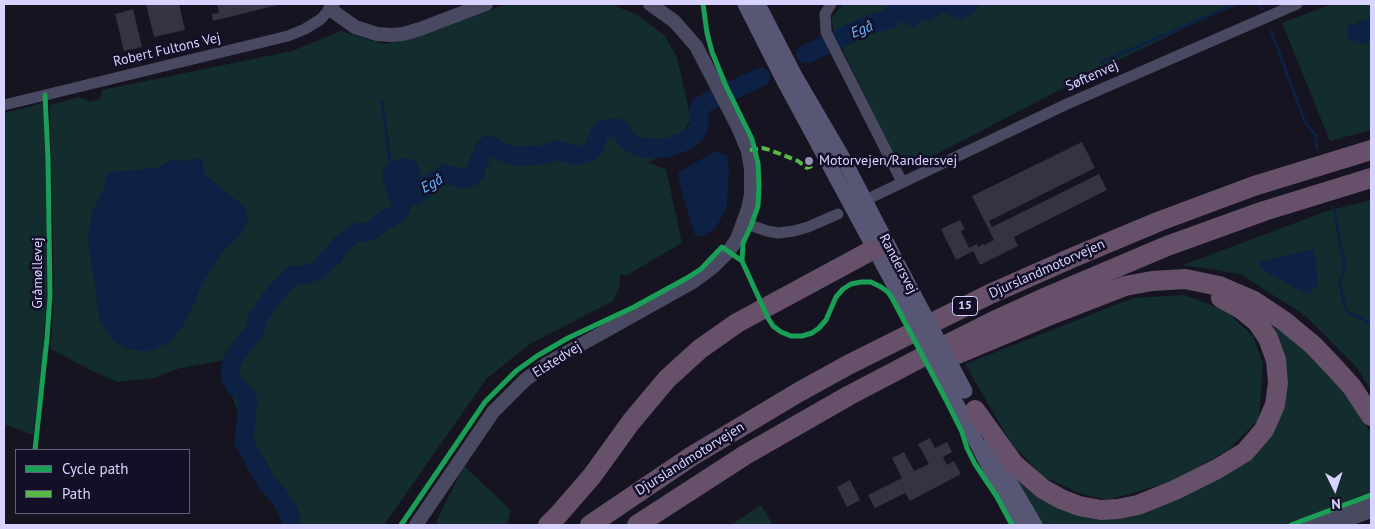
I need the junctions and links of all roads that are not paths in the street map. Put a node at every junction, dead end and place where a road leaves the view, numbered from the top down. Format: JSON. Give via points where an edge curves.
{"nodes":[{"id":1,"x":486,"y":4,"type":"edge"},
{"id":2,"x":650,"y":4,"type":"edge"},
{"id":3,"x":745,"y":4,"type":"edge"},
{"id":4,"x":758,"y":4,"type":"edge"},
{"id":5,"x":831,"y":4,"type":"edge"},
{"id":6,"x":1298,"y":4,"type":"edge"},
{"id":7,"x":332,"y":6,"type":"edge"},
{"id":8,"x":4,"y":105,"type":"edge"},
{"id":9,"x":1371,"y":150,"type":"edge"},
{"id":10,"x":1371,"y":178,"type":"edge"},
{"id":11,"x":902,"y":182,"type":"junction"},
{"id":12,"x":874,"y":196,"type":"dead end"},
{"id":13,"x":838,"y":214,"type":"dead end"},
{"id":14,"x":744,"y":224,"type":"junction"},
{"id":15,"x":880,"y":246,"type":"junction"},
{"id":16,"x":1099,"y":296,"type":"junction"},
{"id":17,"x":959,"y":394,"type":"junction"},
{"id":18,"x":975,"y":410,"type":"junction"},
{"id":19,"x":1371,"y":416,"type":"edge"},
{"id":20,"x":745,"y":455,"type":"junction"},
{"id":21,"x":1371,"y":500,"type":"edge"},
{"id":22,"x":1371,"y":512,"type":"edge"},
{"id":23,"x":416,"y":525,"type":"edge"},
{"id":24,"x":548,"y":525,"type":"edge"},
{"id":25,"x":590,"y":525,"type":"edge"},
{"id":26,"x":637,"y":525,"type":"edge"},
{"id":27,"x":1019,"y":525,"type":"edge"},
{"id":28,"x":1035,"y":525,"type":"edge"},
{"id":29,"x":1303,"y":525,"type":"edge"},
{"id":30,"x":1333,"y":525,"type":"edge"}],
"edges":[{"from":1,"to":7,"type":"street","via":[[420,29],[390,35],[355,27]]},
{"from":2,"to":14,"type":"street","name":"Elstedvej","via":[[674,21],[696,46],[741,133],[748,151],[752,182]]},
{"from":3,"to":15,"type":"main road","name":"Randersvej","via":[[785,83]]},
{"from":4,"to":15,"type":"main road","name":"Randersvej","via":[[843,158]]},
{"from":5,"to":11,"type":"street","via":[[825,14],[826,32]]},
{"from":6,"to":11,"type":"street","name":"Søftenvej","via":[[1064,105]]},
{"from":7,"to":8,"type":"street","name":"Robert Fultons Vej","via":[[321,19],[288,36]]},
{"from":9,"to":25,"type":"highway","name":"Djurslandmotorvejen","number":"15","via":[[1254,186],[1160,221],[990,294],[799,392],[692,456]]},
{"from":10,"to":20,"type":"highway","name":"Djurslandmotorvejen","number":"15","via":[[1176,243],[1042,299],[920,358]]},
{"from":11,"to":12,"type":"street","name":"Søftenvej"},
{"from":13,"to":14,"type":"street","via":[[808,227],[778,233]]},
{"from":14,"to":23,"type":"street","name":"Elstedvej","via":[[729,251],[714,267],[548,363],[515,389],[484,424]]},
{"from":15,"to":17,"type":"main road","name":"Randersvej","bridge":true},
{"from":15,"to":24,"type":"highway","via":[[737,323],[700,349],[667,379],[592,476]]},
{"from":16,"to":18,"type":"highway","via":[[1153,286],[1186,288],[1216,295],[1257,322],[1268,338],[1276,360],[1278,383],[1275,405],[1264,430],[1245,452],[1175,490],[1138,505],[1100,510],[1079,506],[1043,489],[1014,464]]},
{"from":16,"to":19,"type":"highway","via":[[1125,286],[1185,280],[1219,286],[1254,301],[1313,345],[1352,387]]},
{"from":16,"to":20,"type":"highway","via":[[952,356]]},
{"from":17,"to":18,"type":"main road","name":"Randersvej"},
{"from":17,"to":27,"type":"main road","name":"Randersvej"},
{"from":18,"to":28,"type":"main road","name":"Randersvej","via":[[1004,472]]},
{"from":20,"to":26,"type":"highway","name":"Djurslandmotorvejen","number":"15"},
{"from":21,"to":29,"type":"street"},
{"from":22,"to":30,"type":"street"}]}
